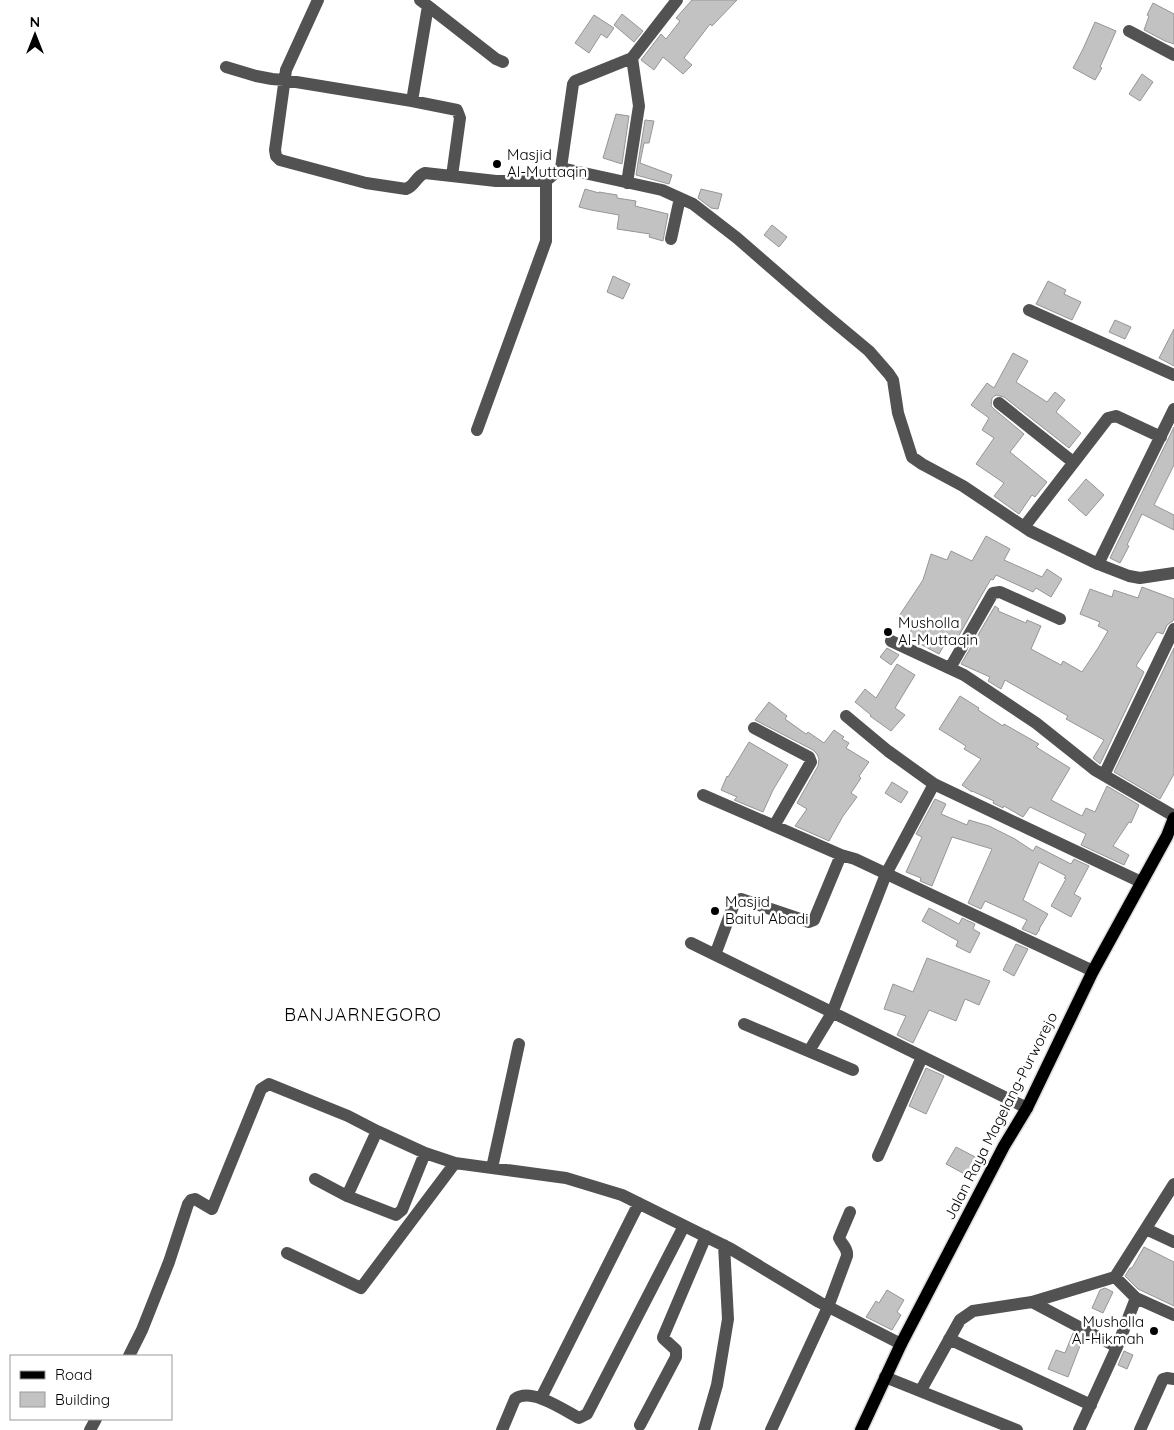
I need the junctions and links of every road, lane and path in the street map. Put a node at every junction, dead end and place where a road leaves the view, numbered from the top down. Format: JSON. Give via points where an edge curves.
{"nodes":[{"id":1,"x":318,"y":0,"type":"edge"},
{"id":2,"x":677,"y":0,"type":"edge"},
{"id":3,"x":424,"y":3,"type":"edge"},
{"id":4,"x":1129,"y":31,"type":"dead end"},
{"id":5,"x":1174,"y":55,"type":"edge"},
{"id":6,"x":632,"y":58,"type":"junction"},
{"id":7,"x":503,"y":62,"type":"dead end"},
{"id":8,"x":226,"y":66,"type":"dead end"},
{"id":9,"x":284,"y":80,"type":"junction"},
{"id":10,"x":412,"y":101,"type":"junction"},
{"id":11,"x":561,"y":168,"type":"junction"},
{"id":12,"x":452,"y":176,"type":"junction"},
{"id":13,"x":546,"y":181,"type":"junction"},
{"id":14,"x":628,"y":183,"type":"junction"},
{"id":15,"x":680,"y":198,"type":"junction"},
{"id":16,"x":671,"y":239,"type":"dead end"},
{"id":17,"x":1029,"y":310,"type":"dead end"},
{"id":18,"x":1174,"y":375,"type":"edge"},
{"id":19,"x":999,"y":403,"type":"dead end"},
{"id":20,"x":1174,"y":409,"type":"edge"},
{"id":21,"x":477,"y":430,"type":"dead end"},
{"id":22,"x":1161,"y":437,"type":"junction"},
{"id":23,"x":1073,"y":462,"type":"junction"},
{"id":24,"x":1024,"y":527,"type":"junction"},
{"id":25,"x":1098,"y":564,"type":"junction"},
{"id":26,"x":1174,"y":573,"type":"edge"},
{"id":27,"x":1060,"y":619,"type":"dead end"},
{"id":28,"x":1174,"y":629,"type":"edge"},
{"id":29,"x":891,"y":641,"type":"dead end"},
{"id":30,"x":950,"y":668,"type":"junction"},
{"id":31,"x":846,"y":716,"type":"dead end"},
{"id":32,"x":754,"y":728,"type":"dead end"},
{"id":33,"x":1104,"y":775,"type":"junction"},
{"id":34,"x":934,"y":784,"type":"junction"},
{"id":35,"x":703,"y":795,"type":"dead end"},
{"id":36,"x":1174,"y":817,"type":"edge"},
{"id":37,"x":774,"y":826,"type":"junction"},
{"id":38,"x":841,"y":855,"type":"junction"},
{"id":39,"x":886,"y":874,"type":"junction"},
{"id":40,"x":1141,"y":882,"type":"junction"},
{"id":41,"x":691,"y":943,"type":"dead end"},
{"id":42,"x":715,"y":955,"type":"junction"},
{"id":43,"x":1093,"y":970,"type":"junction"},
{"id":44,"x":832,"y":1013,"type":"junction"},
{"id":45,"x":744,"y":1024,"type":"dead end"},
{"id":46,"x":519,"y":1044,"type":"dead end"},
{"id":47,"x":809,"y":1052,"type":"junction"},
{"id":48,"x":922,"y":1057,"type":"junction"},
{"id":49,"x":853,"y":1070,"type":"dead end"},
{"id":50,"x":1027,"y":1108,"type":"junction"},
{"id":51,"x":377,"y":1131,"type":"junction"},
{"id":52,"x":425,"y":1153,"type":"junction"},
{"id":53,"x":878,"y":1156,"type":"dead end"},
{"id":54,"x":455,"y":1163,"type":"junction"},
{"id":55,"x":492,"y":1168,"type":"junction"},
{"id":56,"x":316,"y":1179,"type":"dead end"},
{"id":57,"x":1174,"y":1184,"type":"edge"},
{"id":58,"x":347,"y":1196,"type":"junction"},
{"id":59,"x":639,"y":1203,"type":"junction"},
{"id":60,"x":850,"y":1212,"type":"dead end"},
{"id":61,"x":684,"y":1226,"type":"junction"},
{"id":62,"x":1146,"y":1229,"type":"junction"},
{"id":63,"x":706,"y":1236,"type":"junction"},
{"id":64,"x":1174,"y":1242,"type":"edge"},
{"id":65,"x":724,"y":1245,"type":"junction"},
{"id":66,"x":287,"y":1253,"type":"dead end"},
{"id":67,"x":1115,"y":1276,"type":"junction"},
{"id":68,"x":1136,"y":1298,"type":"junction"},
{"id":69,"x":1032,"y":1302,"type":"junction"},
{"id":70,"x":828,"y":1307,"type":"junction"},
{"id":71,"x":1174,"y":1315,"type":"edge"},
{"id":72,"x":950,"y":1339,"type":"junction"},
{"id":73,"x":901,"y":1344,"type":"junction"},
{"id":74,"x":1117,"y":1347,"type":"junction"},
{"id":75,"x":130,"y":1355,"type":"edge"},
{"id":76,"x":886,"y":1377,"type":"junction"},
{"id":77,"x":1174,"y":1378,"type":"edge"},
{"id":78,"x":921,"y":1390,"type":"junction"},
{"id":79,"x":541,"y":1398,"type":"junction"},
{"id":80,"x":1091,"y":1405,"type":"junction"},
{"id":81,"x":640,"y":1425,"type":"dead end"},
{"id":82,"x":502,"y":1430,"type":"edge"},
{"id":83,"x":704,"y":1430,"type":"edge"},
{"id":84,"x":771,"y":1430,"type":"edge"},
{"id":85,"x":861,"y":1430,"type":"edge"},
{"id":86,"x":1017,"y":1430,"type":"edge"},
{"id":87,"x":1079,"y":1430,"type":"edge"},
{"id":88,"x":1140,"y":1430,"type":"edge"}],
"edges":[{"from":1,"to":9,"type":"street"},
{"from":2,"to":6,"type":"street"},
{"from":3,"to":7,"type":"street"},
{"from":3,"to":10,"type":"street"},
{"from":4,"to":5,"type":"street"},
{"from":6,"to":11,"type":"street","via":[[575,81]]},
{"from":6,"to":14,"type":"street","via":[[639,106]]},
{"from":8,"to":9,"type":"street","via":[[256,76]]},
{"from":9,"to":10,"type":"street"},
{"from":9,"to":12,"type":"street","via":[[275,150],[280,160],[366,183],[406,189],[424,173]]},
{"from":10,"to":12,"type":"street","via":[[459,112]]},
{"from":11,"to":13,"type":"street"},
{"from":11,"to":14,"type":"street"},
{"from":12,"to":13,"type":"street","via":[[496,181]]},
{"from":13,"to":21,"type":"street","via":[[546,241]]},
{"from":14,"to":15,"type":"street","via":[[662,190]]},
{"from":15,"to":16,"type":"street"},
{"from":15,"to":24,"type":"street","via":[[738,238],[869,351],[893,380],[898,413],[912,457]]},
{"from":17,"to":18,"type":"street"},
{"from":19,"to":23,"type":"street"},
{"from":20,"to":22,"type":"street"},
{"from":22,"to":23,"type":"street","via":[[1111,416]]},
{"from":22,"to":25,"type":"street"},
{"from":23,"to":24,"type":"street"},
{"from":24,"to":25,"type":"street"},
{"from":25,"to":26,"type":"street","via":[[1140,578]]},
{"from":27,"to":30,"type":"street","via":[[1000,592],[993,592]]},
{"from":28,"to":33,"type":"street"},
{"from":29,"to":30,"type":"street"},
{"from":30,"to":33,"type":"street","via":[[1036,723]]},
{"from":31,"to":34,"type":"street"},
{"from":32,"to":37,"type":"street","via":[[809,757],[811,762]]},
{"from":33,"to":36,"type":"street"},
{"from":34,"to":39,"type":"street"},
{"from":34,"to":40,"type":"street"},
{"from":35,"to":37,"type":"street"},
{"from":36,"to":40,"type":"main road","name":"Jalan Raya Magelang-Purworejo"},
{"from":37,"to":38,"type":"street"},
{"from":38,"to":39,"type":"street"},
{"from":38,"to":42,"type":"street","via":[[814,920],[809,922],[741,899],[734,904]]},
{"from":39,"to":43,"type":"street"},
{"from":39,"to":44,"type":"street"},
{"from":40,"to":43,"type":"main road","name":"Jalan Raya Magelang-Purworejo"},
{"from":41,"to":42,"type":"street"},
{"from":42,"to":44,"type":"street"},
{"from":43,"to":50,"type":"main road","name":"Jalan Raya Magelang-Purworejo"},
{"from":44,"to":47,"type":"street"},
{"from":44,"to":48,"type":"street"},
{"from":45,"to":47,"type":"street"},
{"from":46,"to":55,"type":"street"},
{"from":47,"to":49,"type":"street"},
{"from":48,"to":50,"type":"street"},
{"from":48,"to":53,"type":"street"},
{"from":50,"to":73,"type":"main road","name":"Jalan Raya Magelang-Purworejo"},
{"from":51,"to":52,"type":"street"},
{"from":51,"to":58,"type":"street"},
{"from":51,"to":75,"type":"street","via":[[272,1084],[261,1089],[212,1210],[195,1200],[188,1204],[166,1271]]},
{"from":52,"to":54,"type":"street"},
{"from":52,"to":58,"type":"street","via":[[402,1210],[396,1215]]},
{"from":54,"to":55,"type":"street"},
{"from":54,"to":66,"type":"street","via":[[361,1288]]},
{"from":55,"to":59,"type":"street","via":[[566,1178]]},
{"from":56,"to":58,"type":"street"},
{"from":57,"to":62,"type":"street"},
{"from":59,"to":61,"type":"street"},
{"from":59,"to":79,"type":"street"},
{"from":60,"to":70,"type":"street","via":[[840,1238],[847,1256]]},
{"from":61,"to":63,"type":"street"},
{"from":61,"to":79,"type":"street","via":[[587,1414],[579,1418]]},
{"from":62,"to":64,"type":"street"},
{"from":62,"to":67,"type":"street"},
{"from":63,"to":65,"type":"street"},
{"from":63,"to":81,"type":"street","via":[[663,1336],[676,1350],[676,1357]]},
{"from":65,"to":70,"type":"street"},
{"from":65,"to":83,"type":"street","via":[[728,1320],[717,1385]]},
{"from":67,"to":68,"type":"street"},
{"from":67,"to":69,"type":"street"},
{"from":68,"to":71,"type":"street"},
{"from":68,"to":74,"type":"street"},
{"from":69,"to":72,"type":"street","via":[[973,1311],[960,1320]]},
{"from":69,"to":74,"type":"street"},
{"from":70,"to":73,"type":"street"},
{"from":70,"to":84,"type":"street"},
{"from":72,"to":78,"type":"street"},
{"from":72,"to":80,"type":"street"},
{"from":73,"to":76,"type":"main road","name":"Jalan Raya Magelang-Purworejo"},
{"from":74,"to":80,"type":"street"},
{"from":76,"to":78,"type":"street"},
{"from":76,"to":85,"type":"main road","name":"Jalan Raya Magelang-Purworejo"},
{"from":77,"to":88,"type":"street","via":[[1163,1379]]},
{"from":78,"to":86,"type":"street"},
{"from":79,"to":82,"type":"street","via":[[518,1396]]},
{"from":80,"to":87,"type":"street"}]}
